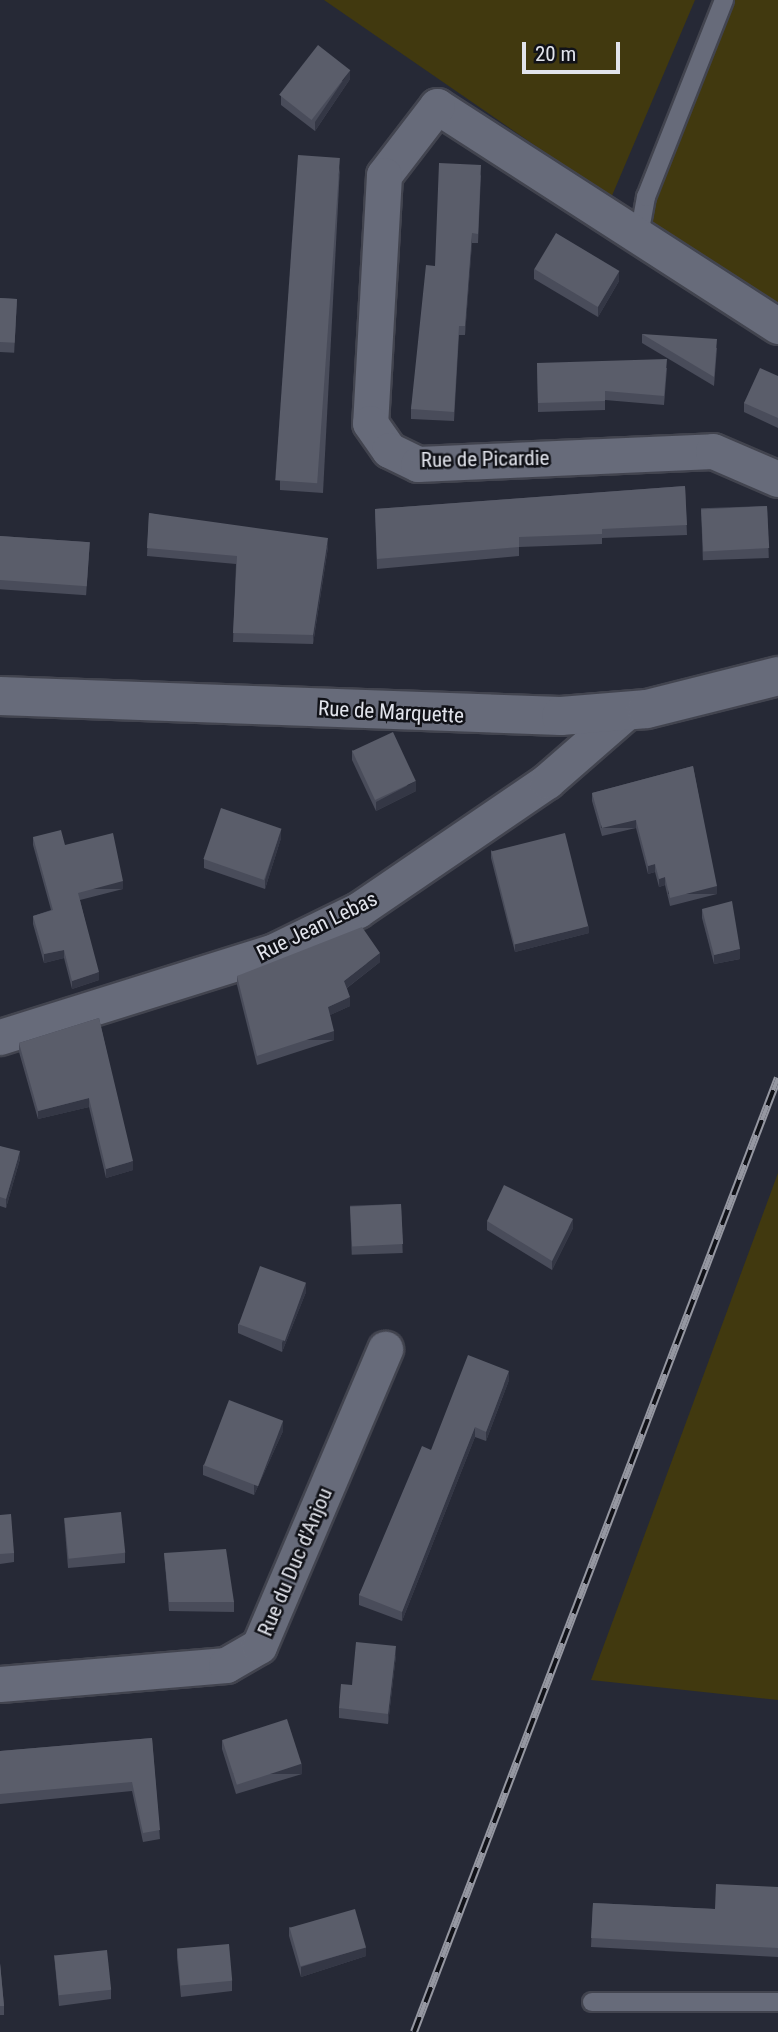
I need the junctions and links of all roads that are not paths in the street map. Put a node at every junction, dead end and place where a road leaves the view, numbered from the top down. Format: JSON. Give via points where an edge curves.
{"nodes":[{"id":1,"x":724,"y":0,"type":"edge"},
{"id":2,"x":638,"y":241,"type":"junction"},
{"id":3,"x":778,"y":326,"type":"edge"},
{"id":4,"x":778,"y":479,"type":"edge"},
{"id":5,"x":778,"y":676,"type":"edge"},
{"id":6,"x":0,"y":696,"type":"edge"},
{"id":7,"x":626,"y":712,"type":"junction"},
{"id":8,"x":0,"y":1037,"type":"edge"},
{"id":9,"x":385,"y":1349,"type":"dead end"},
{"id":10,"x":0,"y":1684,"type":"edge"},
{"id":11,"x":592,"y":2002,"type":"dead end"},
{"id":12,"x":778,"y":2002,"type":"edge"}],
"edges":[{"from":1,"to":2,"type":"lane","via":[[646,197]]},
{"from":2,"to":3,"type":"street"},
{"from":2,"to":4,"type":"street","name":"Rue de Picardie","via":[[437,106],[384,175],[370,423],[389,450],[418,464],[713,451]]},
{"from":5,"to":7,"type":"street","name":"Rue de Marquette"},
{"from":6,"to":7,"type":"street","name":"Rue de Marquette","via":[[468,716]]},
{"from":7,"to":8,"type":"street","name":"Rue Jean Lebas","via":[[547,781],[358,910],[274,951]]},
{"from":9,"to":10,"type":"street","name":"Rue du Duc d'Anjou","via":[[259,1646],[226,1665]]},
{"from":11,"to":12,"type":"lane"}]}
